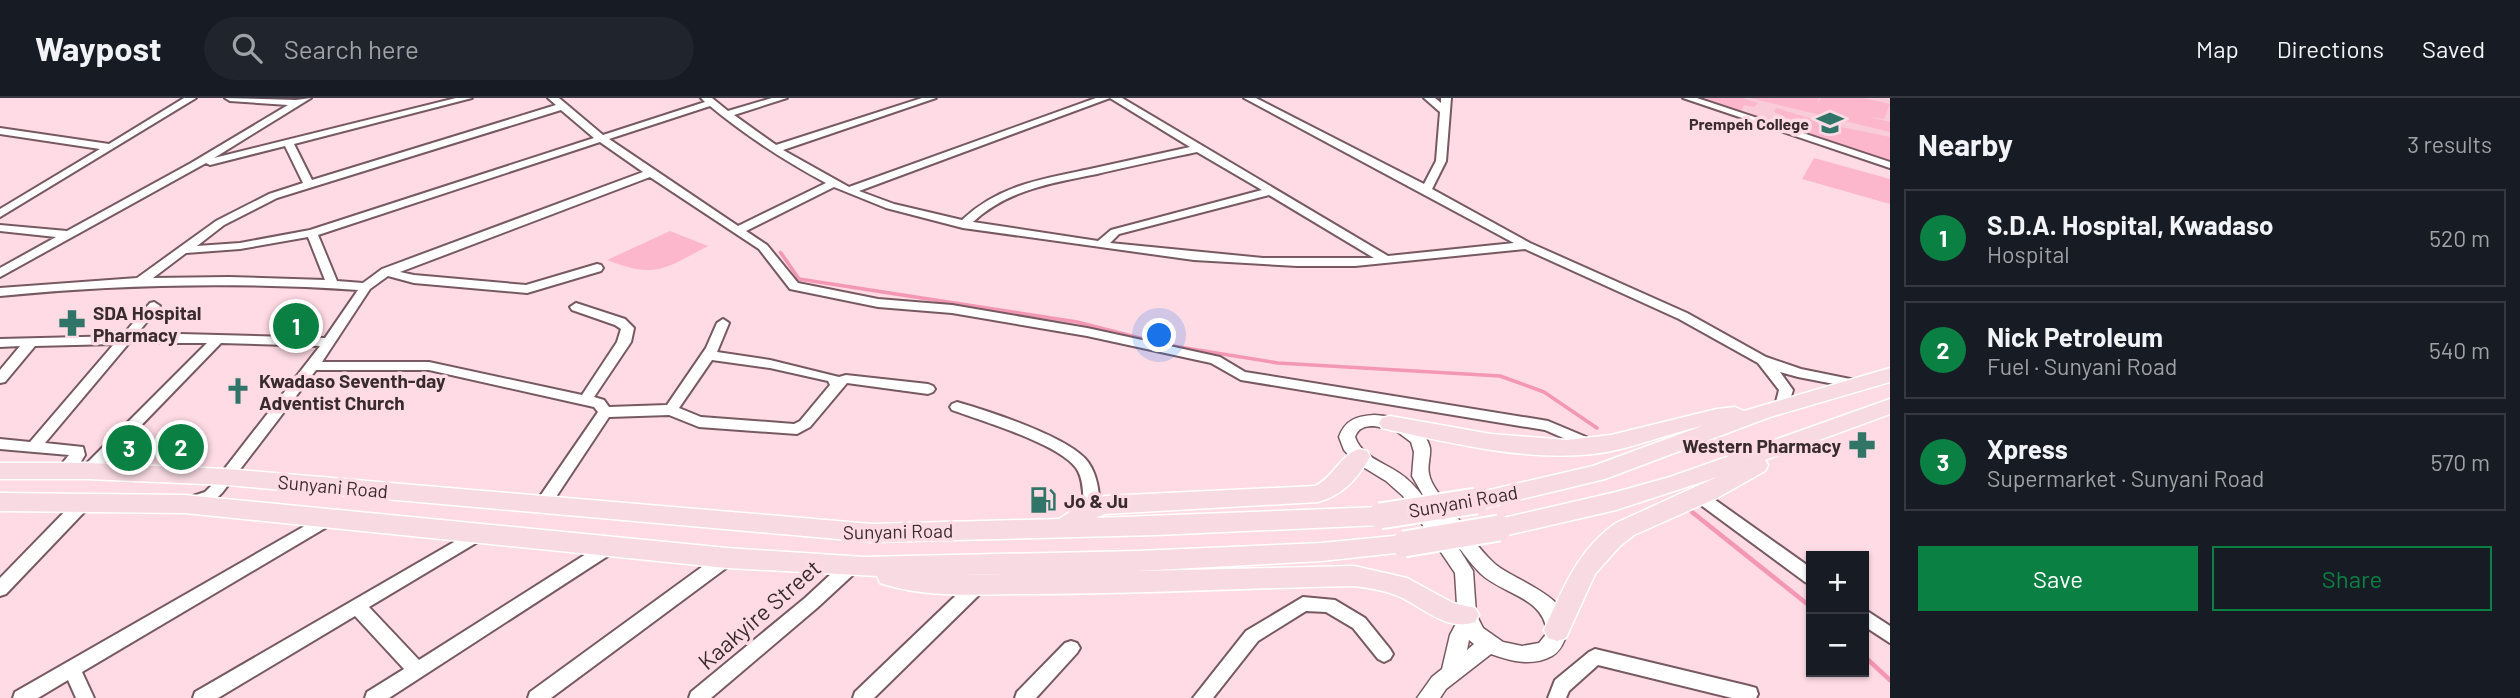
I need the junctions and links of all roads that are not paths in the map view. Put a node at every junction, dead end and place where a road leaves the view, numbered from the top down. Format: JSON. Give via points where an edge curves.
{"nodes":[{"id":1,"x":191,"y":98,"type":"edge"},
{"id":2,"x":230,"y":98,"type":"edge"},
{"id":3,"x":426,"y":98,"type":"edge"},
{"id":4,"x":467,"y":98,"type":"edge"},
{"id":5,"x":782,"y":98,"type":"edge"},
{"id":6,"x":931,"y":98,"type":"edge"},
{"id":7,"x":1105,"y":98,"type":"edge"},
{"id":8,"x":1115,"y":98,"type":"edge"},
{"id":9,"x":1249,"y":98,"type":"edge"},
{"id":10,"x":1429,"y":98,"type":"edge"},
{"id":11,"x":1688,"y":98,"type":"edge"},
{"id":12,"x":302,"y":100,"type":"edge"},
{"id":13,"x":709,"y":100,"type":"edge"},
{"id":14,"x":558,"y":102,"type":"edge"},
{"id":15,"x":1445,"y":104,"type":"edge"},
{"id":16,"x":416,"y":111,"type":"junction"},
{"id":17,"x":725,"y":115,"type":"junction"},
{"id":18,"x":5,"y":132,"type":"edge"},
{"id":19,"x":0,"y":138,"type":"edge"},
{"id":20,"x":602,"y":139,"type":"junction"},
{"id":21,"x":288,"y":143,"type":"junction"},
{"id":22,"x":110,"y":147,"type":"junction"},
{"id":23,"x":778,"y":148,"type":"junction"},
{"id":24,"x":1200,"y":148,"type":"junction"},
{"id":25,"x":195,"y":165,"type":"junction"},
{"id":26,"x":1890,"y":165,"type":"edge"},
{"id":27,"x":651,"y":173,"type":"junction"},
{"id":28,"x":836,"y":182,"type":"junction"},
{"id":29,"x":308,"y":183,"type":"junction"},
{"id":30,"x":850,"y":190,"type":"junction"},
{"id":31,"x":1426,"y":190,"type":"junction"},
{"id":32,"x":1271,"y":191,"type":"junction"},
{"id":33,"x":0,"y":215,"type":"edge"},
{"id":34,"x":963,"y":225,"type":"junction"},
{"id":35,"x":0,"y":228,"type":"edge"},
{"id":36,"x":738,"y":230,"type":"junction"},
{"id":37,"x":312,"y":233,"type":"junction"},
{"id":38,"x":68,"y":235,"type":"junction"},
{"id":39,"x":1100,"y":245,"type":"junction"},
{"id":40,"x":1526,"y":245,"type":"junction"},
{"id":41,"x":183,"y":250,"type":"junction"},
{"id":42,"x":1386,"y":260,"type":"junction"},
{"id":43,"x":597,"y":268,"type":"dead end"},
{"id":44,"x":386,"y":272,"type":"junction"},
{"id":45,"x":0,"y":273,"type":"edge"},
{"id":46,"x":141,"y":281,"type":"junction"},
{"id":47,"x":332,"y":284,"type":"junction"},
{"id":48,"x":366,"y":287,"type":"junction"},
{"id":49,"x":0,"y":292,"type":"edge"},
{"id":50,"x":154,"y":306,"type":"dead end"},
{"id":51,"x":576,"y":307,"type":"dead end"},
{"id":52,"x":723,"y":323,"type":"dead end"},
{"id":53,"x":218,"y":339,"type":"junction"},
{"id":54,"x":124,"y":341,"type":"junction"},
{"id":55,"x":0,"y":342,"type":"edge"},
{"id":56,"x":31,"y":342,"type":"junction"},
{"id":57,"x":331,"y":342,"type":"junction"},
{"id":58,"x":708,"y":355,"type":"junction"},
{"id":59,"x":1761,"y":360,"type":"junction"},
{"id":60,"x":312,"y":366,"type":"junction"},
{"id":61,"x":1890,"y":375,"type":"edge"},
{"id":62,"x":0,"y":379,"type":"edge"},
{"id":63,"x":838,"y":382,"type":"junction"},
{"id":64,"x":1855,"y":384,"type":"junction"},
{"id":65,"x":928,"y":389,"type":"dead end"},
{"id":66,"x":586,"y":399,"type":"junction"},
{"id":67,"x":1890,"y":405,"type":"edge"},
{"id":68,"x":957,"y":407,"type":"dead end"},
{"id":69,"x":1772,"y":409,"type":"junction"},
{"id":70,"x":671,"y":410,"type":"junction"},
{"id":71,"x":605,"y":412,"type":"junction"},
{"id":72,"x":1390,"y":423,"type":"junction"},
{"id":73,"x":1809,"y":435,"type":"junction"},
{"id":74,"x":0,"y":444,"type":"edge"},
{"id":75,"x":34,"y":446,"type":"junction"},
{"id":76,"x":1593,"y":446,"type":"junction"},
{"id":77,"x":1359,"y":457,"type":"junction"},
{"id":78,"x":0,"y":471,"type":"edge"},
{"id":79,"x":76,"y":471,"type":"junction"},
{"id":80,"x":227,"y":477,"type":"junction"},
{"id":81,"x":1699,"y":496,"type":"junction"},
{"id":82,"x":0,"y":502,"type":"edge"},
{"id":83,"x":84,"y":502,"type":"junction"},
{"id":84,"x":185,"y":505,"type":"junction"},
{"id":85,"x":542,"y":505,"type":"junction"},
{"id":86,"x":1092,"y":509,"type":"junction"},
{"id":87,"x":331,"y":517,"type":"junction"},
{"id":88,"x":1066,"y":527,"type":"junction"},
{"id":89,"x":481,"y":532,"type":"junction"},
{"id":90,"x":611,"y":546,"type":"junction"},
{"id":91,"x":727,"y":558,"type":"junction"},
{"id":92,"x":857,"y":567,"type":"junction"},
{"id":93,"x":1806,"y":573,"type":"edge"},
{"id":94,"x":979,"y":584,"type":"junction"},
{"id":95,"x":0,"y":589,"type":"edge"},
{"id":96,"x":357,"y":606,"type":"junction"},
{"id":97,"x":1467,"y":618,"type":"junction"},
{"id":98,"x":1869,"y":620,"type":"edge"},
{"id":99,"x":1557,"y":630,"type":"junction"},
{"id":100,"x":1889,"y":634,"type":"edge"},
{"id":101,"x":1489,"y":644,"type":"junction"},
{"id":102,"x":1071,"y":648,"type":"dead end"},
{"id":103,"x":1384,"y":654,"type":"dead end"},
{"id":104,"x":72,"y":669,"type":"junction"},
{"id":105,"x":418,"y":671,"type":"junction"},
{"id":106,"x":1451,"y":673,"type":"junction"},
{"id":107,"x":1749,"y":694,"type":"dead end"},
{"id":108,"x":22,"y":698,"type":"edge"},
{"id":109,"x":85,"y":698,"type":"edge"},
{"id":110,"x":202,"y":698,"type":"edge"},
{"id":111,"x":374,"y":698,"type":"edge"},
{"id":112,"x":537,"y":698,"type":"edge"},
{"id":113,"x":698,"y":698,"type":"edge"},
{"id":114,"x":862,"y":698,"type":"edge"},
{"id":115,"x":1024,"y":698,"type":"edge"},
{"id":116,"x":1202,"y":698,"type":"edge"},
{"id":117,"x":1427,"y":698,"type":"edge"},
{"id":118,"x":1557,"y":698,"type":"edge"}],
"edges":[{"from":1,"to":22,"type":"street"},
{"from":2,"to":12,"type":"street"},
{"from":3,"to":16,"type":"street"},
{"from":4,"to":16,"type":"street"},
{"from":5,"to":17,"type":"street"},
{"from":6,"to":23,"type":"street"},
{"from":7,"to":30,"type":"street"},
{"from":8,"to":24,"type":"street"},
{"from":9,"to":31,"type":"street"},
{"from":10,"to":15,"type":"street"},
{"from":11,"to":26,"type":"street"},
{"from":12,"to":25,"type":"street"},
{"from":13,"to":17,"type":"street"},
{"from":13,"to":20,"type":"street"},
{"from":14,"to":20,"type":"street"},
{"from":14,"to":29,"type":"street"},
{"from":15,"to":31,"type":"street","via":[[1441,161]]},
{"from":16,"to":21,"type":"street"},
{"from":17,"to":23,"type":"street"},
{"from":18,"to":19,"type":"street"},
{"from":18,"to":22,"type":"street"},
{"from":20,"to":27,"type":"street"},
{"from":20,"to":37,"type":"street"},
{"from":21,"to":25,"type":"street"},
{"from":21,"to":29,"type":"street"},
{"from":22,"to":33,"type":"street"},
{"from":23,"to":28,"type":"street"},
{"from":24,"to":32,"type":"street"},
{"from":24,"to":34,"type":"street","via":[[1034,184],[1006,194]]},
{"from":25,"to":38,"type":"street"},
{"from":27,"to":36,"type":"street"},
{"from":27,"to":44,"type":"street"},
{"from":28,"to":30,"type":"street"},
{"from":28,"to":36,"type":"street"},
{"from":29,"to":41,"type":"street","via":[[246,208]]},
{"from":30,"to":34,"type":"street","via":[[902,210]]},
{"from":31,"to":40,"type":"street"},
{"from":32,"to":39,"type":"street","via":[[1115,232]]},
{"from":32,"to":42,"type":"street"},
{"from":34,"to":39,"type":"street"},
{"from":35,"to":38,"type":"street"},
{"from":36,"to":76,"type":"street","via":[[774,258],[789,281],[803,288],[1087,332],[1215,360],[1241,376],[1548,426]]},
{"from":37,"to":41,"type":"street"},
{"from":37,"to":47,"type":"street"},
{"from":38,"to":45,"type":"street"},
{"from":39,"to":42,"type":"street","via":[[1246,260]]},
{"from":40,"to":42,"type":"street"},
{"from":40,"to":59,"type":"street","via":[[1683,316]]},
{"from":41,"to":46,"type":"street"},
{"from":43,"to":44,"type":"street","via":[[527,289],[414,279]]},
{"from":44,"to":48,"type":"street"},
{"from":46,"to":47,"type":"street","via":[[248,279]]},
{"from":46,"to":49,"type":"street"},
{"from":47,"to":48,"type":"street"},
{"from":48,"to":57,"type":"street"},
{"from":50,"to":54,"type":"street"},
{"from":51,"to":66,"type":"street","via":[[628,328],[624,342]]},
{"from":52,"to":58,"type":"street"},
{"from":53,"to":54,"type":"street"},
{"from":53,"to":57,"type":"street"},
{"from":53,"to":79,"type":"street"},
{"from":54,"to":56,"type":"street"},
{"from":54,"to":75,"type":"street"},
{"from":55,"to":56,"type":"street"},
{"from":56,"to":62,"type":"street"},
{"from":57,"to":60,"type":"street"},
{"from":58,"to":63,"type":"street","via":[[770,364]]},
{"from":58,"to":70,"type":"street"},
{"from":59,"to":64,"type":"street"},
{"from":59,"to":69,"type":"street","via":[[1786,390]]},
{"from":60,"to":66,"type":"street","via":[[429,366]]},
{"from":60,"to":80,"type":"street"},
{"from":61,"to":64,"type":"main road"},
{"from":63,"to":65,"type":"street","via":[[846,379]]},
{"from":63,"to":70,"type":"street","via":[[797,429],[699,422]]},
{"from":64,"to":69,"type":"main road"},
{"from":66,"to":71,"type":"street","via":[[599,403]]},
{"from":67,"to":73,"type":"main road"},
{"from":68,"to":86,"type":"street","via":[[1068,450],[1084,466]]},
{"from":69,"to":76,"type":"main road","via":[[1706,417]]},
{"from":69,"to":88,"type":"main road","name":"Sunyani Road","bridge":true,"via":[[1597,473],[1476,501],[1380,516]]},
{"from":70,"to":71,"type":"street"},
{"from":71,"to":85,"type":"street"},
{"from":72,"to":76,"type":"main road","via":[[1504,445]]},
{"from":72,"to":77,"type":"street","via":[[1369,420],[1349,430],[1348,444]]},
{"from":72,"to":99,"type":"street","via":[[1417,436],[1422,480],[1487,568],[1544,604]]},
{"from":73,"to":81,"type":"main road"},
{"from":73,"to":92,"type":"main road","bridge":true,"via":[[1616,501],[1404,544],[1164,559]]},
{"from":74,"to":75,"type":"street"},
{"from":75,"to":79,"type":"street","via":[[78,451]]},
{"from":77,"to":86,"type":"main road","via":[[1336,486],[1318,494],[1122,503]]},
{"from":77,"to":97,"type":"street","via":[[1409,491],[1464,571]]},
{"from":78,"to":79,"type":"main road","name":"Sunyani Road"},
{"from":79,"to":80,"type":"main road","name":"Sunyani Road"},
{"from":80,"to":84,"type":"street","via":[[210,496]]},
{"from":80,"to":85,"type":"main road","name":"Sunyani Road"},
{"from":81,"to":93,"type":"street"},
{"from":81,"to":99,"type":"main road","via":[[1611,539],[1585,569]]},
{"from":82,"to":83,"type":"main road"},
{"from":83,"to":84,"type":"main road"},
{"from":83,"to":95,"type":"street"},
{"from":84,"to":87,"type":"main road"},
{"from":85,"to":88,"type":"main road","name":"Sunyani Road","via":[[872,533]]},
{"from":86,"to":88,"type":"main road"},
{"from":87,"to":89,"type":"main road"},
{"from":87,"to":104,"type":"street"},
{"from":89,"to":90,"type":"main road"},
{"from":89,"to":96,"type":"street"},
{"from":90,"to":91,"type":"main road"},
{"from":90,"to":105,"type":"street"},
{"from":91,"to":92,"type":"main road"},
{"from":91,"to":112,"type":"street"},
{"from":92,"to":94,"type":"main road","via":[[906,580]]},
{"from":92,"to":113,"type":"street","name":"Kaakyire Street"},
{"from":94,"to":97,"type":"main road","via":[[1108,585],[1354,576],[1391,582],[1446,613]]},
{"from":94,"to":114,"type":"street"},
{"from":96,"to":105,"type":"street"},
{"from":96,"to":110,"type":"street"},
{"from":97,"to":101,"type":"street"},
{"from":97,"to":106,"type":"street"},
{"from":98,"to":100,"type":"street"},
{"from":99,"to":101,"type":"street","via":[[1552,645],[1536,653],[1514,653]]},
{"from":101,"to":106,"type":"street"},
{"from":102,"to":115,"type":"street"},
{"from":103,"to":116,"type":"street","via":[[1359,624],[1329,605],[1303,604],[1252,636]]},
{"from":104,"to":108,"type":"street"},
{"from":104,"to":109,"type":"street"},
{"from":105,"to":111,"type":"street"},
{"from":106,"to":117,"type":"street"},
{"from":107,"to":118,"type":"street","via":[[1595,657],[1562,686]]}]}
